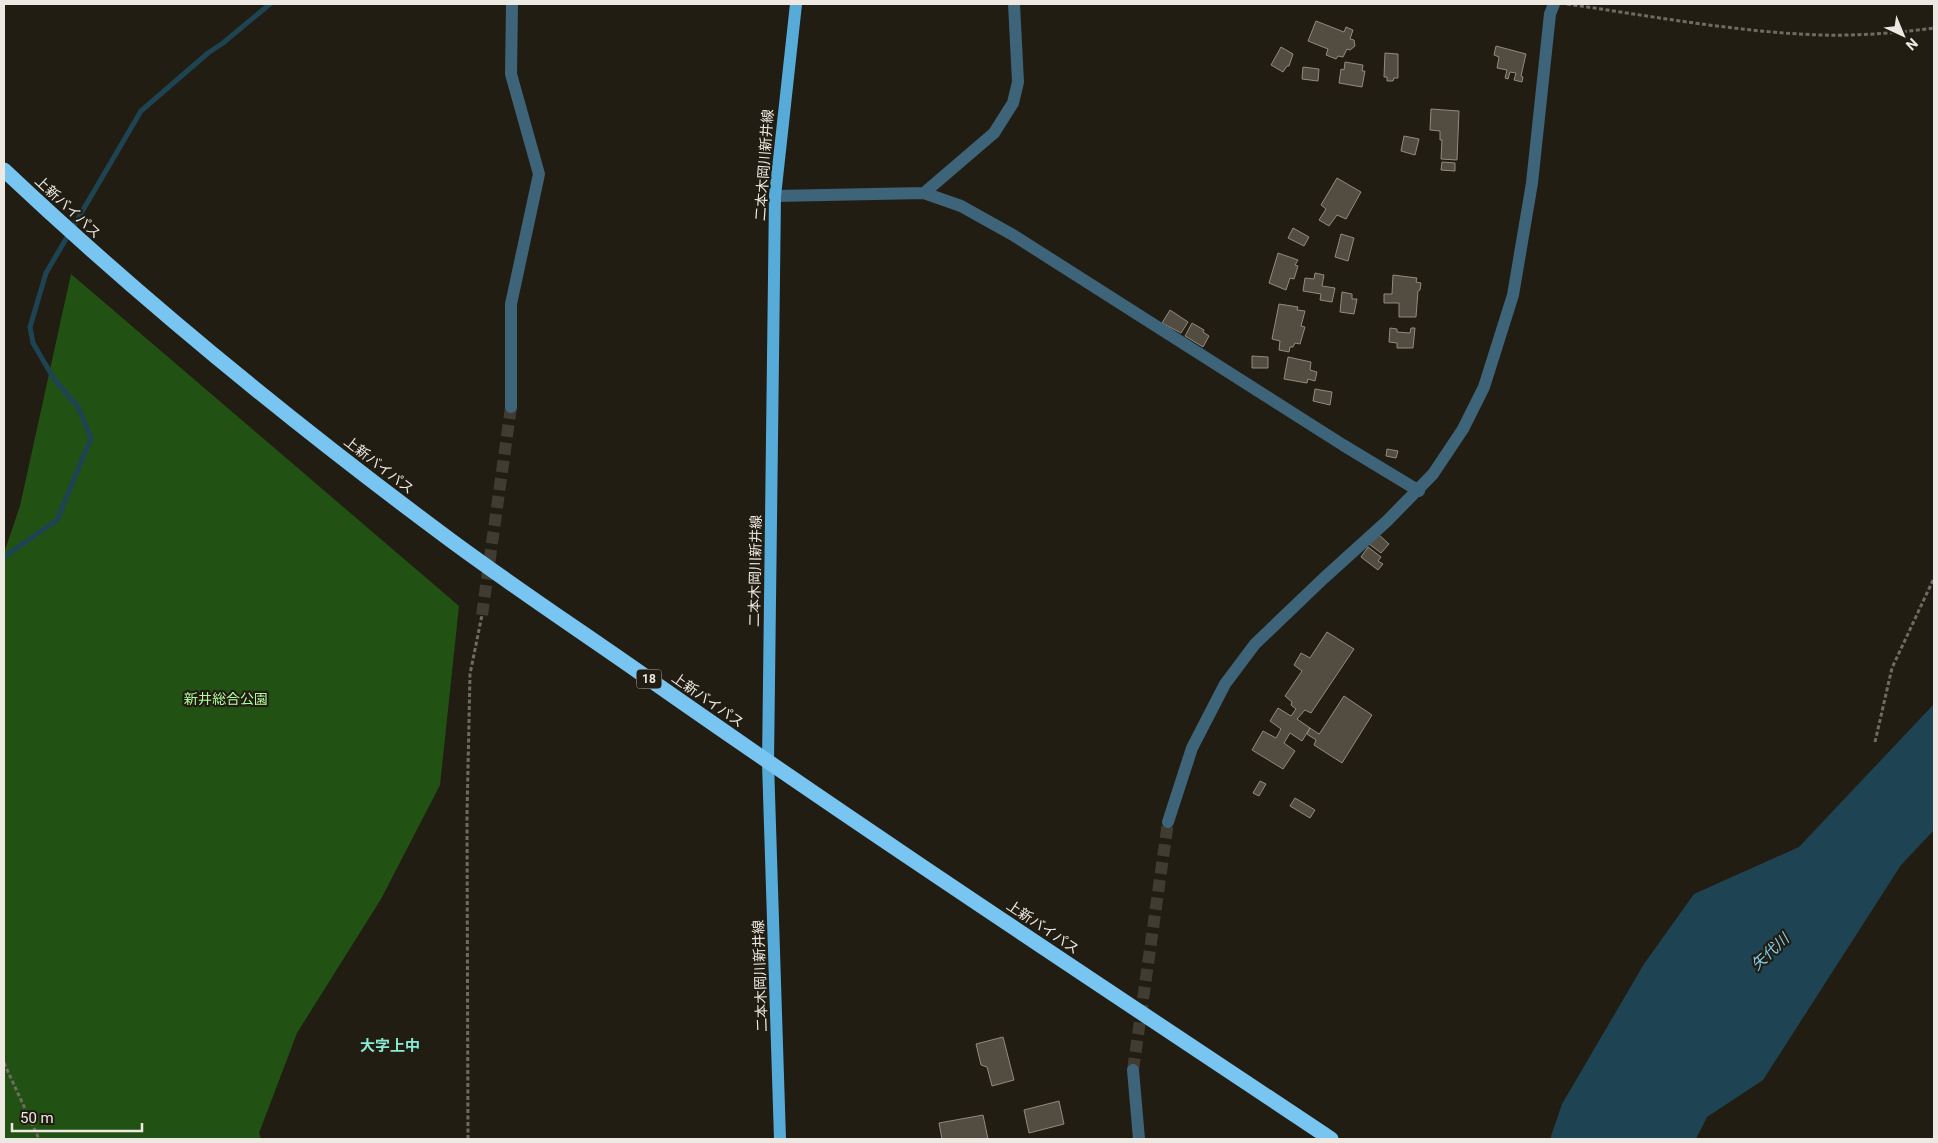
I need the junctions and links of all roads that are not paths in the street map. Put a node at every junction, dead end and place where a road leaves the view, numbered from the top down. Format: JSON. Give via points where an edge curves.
{"nodes":[{"id":1,"x":512,"y":4,"type":"edge"},
{"id":2,"x":796,"y":4,"type":"edge"},
{"id":3,"x":1014,"y":4,"type":"edge"},
{"id":4,"x":1554,"y":4,"type":"edge"},
{"id":5,"x":4,"y":170,"type":"edge"},
{"id":6,"x":924,"y":193,"type":"junction"},
{"id":7,"x":775,"y":196,"type":"junction"},
{"id":8,"x":511,"y":407,"type":"tunnel mouth"},
{"id":9,"x":1419,"y":490,"type":"junction"},
{"id":10,"x":768,"y":763,"type":"junction"},
{"id":11,"x":1168,"y":822,"type":"tunnel mouth"},
{"id":12,"x":1133,"y":1070,"type":"tunnel mouth"},
{"id":13,"x":780,"y":1139,"type":"edge"},
{"id":14,"x":1140,"y":1139,"type":"edge"},
{"id":15,"x":1331,"y":1139,"type":"edge"}],
"edges":[{"from":1,"to":8,"type":"street","via":[[511,74],[539,174],[510,304]]},
{"from":2,"to":7,"type":"main road","name":"二本木岡川新井線"},
{"from":3,"to":6,"type":"street","via":[[1018,82],[1013,103],[994,133]]},
{"from":4,"to":9,"type":"street","via":[[1550,14],[1532,184],[1513,295],[1480,395],[1464,429]]},
{"from":5,"to":10,"type":"highway","name":"上新バイパス","number":"18","via":[[194,339],[450,540]]},
{"from":6,"to":7,"type":"street"},
{"from":6,"to":9,"type":"street","via":[[961,206],[1013,235]]},
{"from":7,"to":10,"type":"main road","name":"二本木岡川新井線"},
{"from":9,"to":11,"type":"street","via":[[1255,644],[1225,684],[1192,748]]},
{"from":10,"to":13,"type":"main road","name":"二本木岡川新井線"},
{"from":10,"to":15,"type":"highway","name":"上新バイパス","number":"18"},
{"from":12,"to":14,"type":"street"}]}
